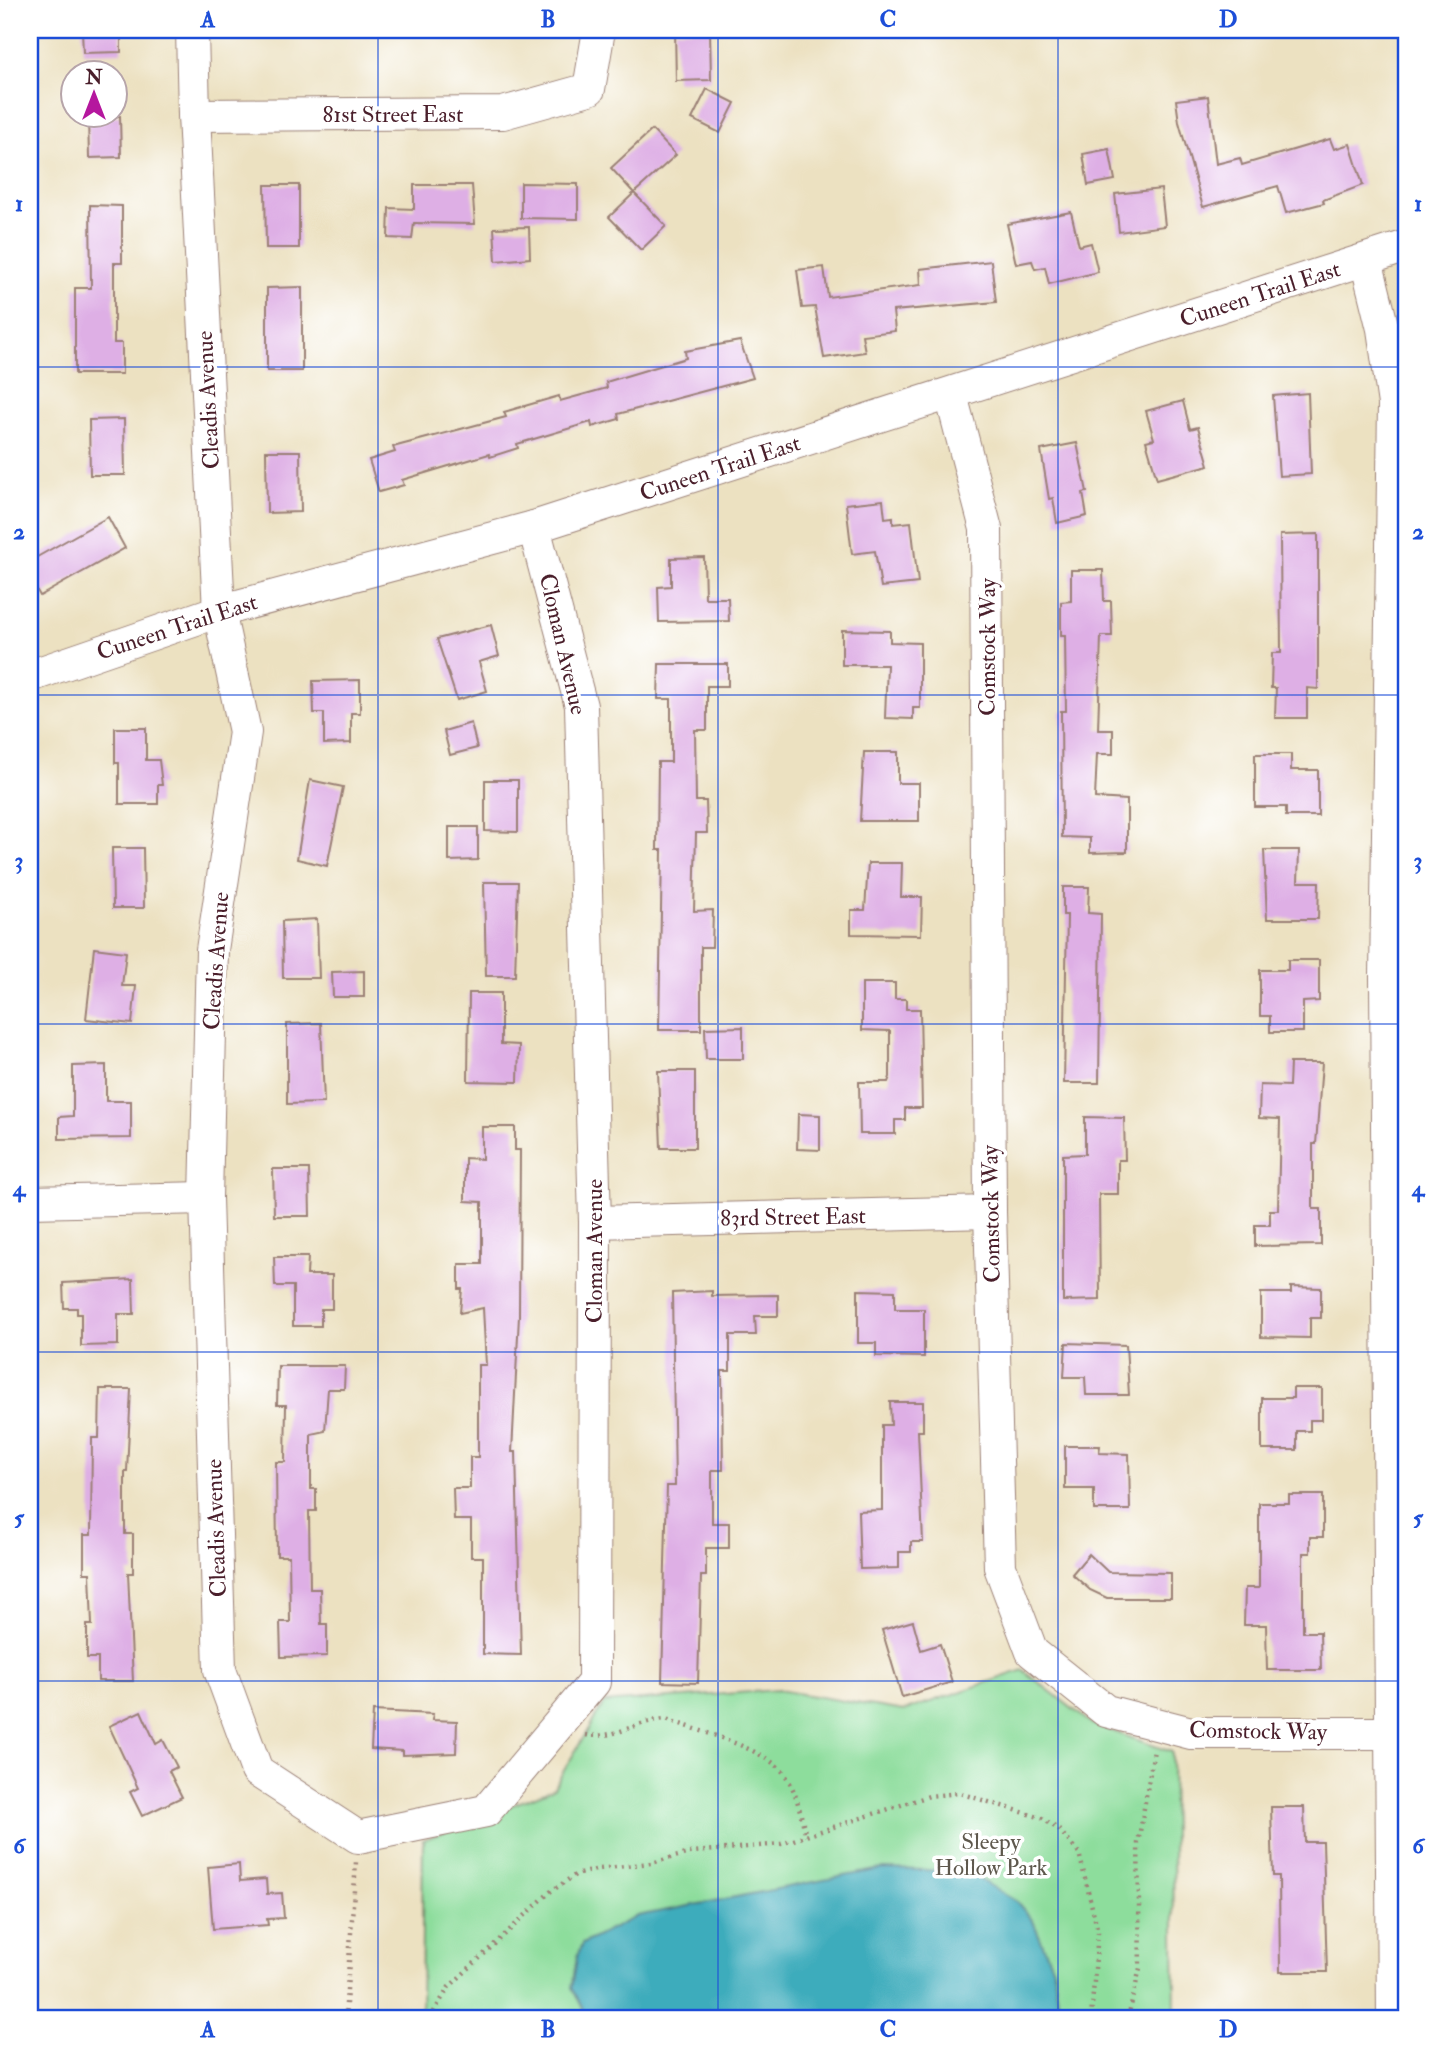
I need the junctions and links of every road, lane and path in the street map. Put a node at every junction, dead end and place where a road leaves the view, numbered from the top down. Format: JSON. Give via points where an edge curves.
{"nodes":[{"id":1,"x":192,"y":30,"type":"edge"},
{"id":2,"x":599,"y":30,"type":"edge"},
{"id":3,"x":194,"y":115,"type":"junction"},
{"id":4,"x":1407,"y":247,"type":"edge"},
{"id":5,"x":1366,"y":260,"type":"junction"},
{"id":6,"x":951,"y":395,"type":"junction"},
{"id":7,"x":534,"y":527,"type":"junction"},
{"id":8,"x":219,"y":611,"type":"junction"},
{"id":9,"x":30,"y":676,"type":"edge"},
{"id":10,"x":1397,"y":977,"type":"edge"},
{"id":11,"x":206,"y":1198,"type":"junction"},
{"id":12,"x":30,"y":1202,"type":"edge"},
{"id":13,"x":990,"y":1212,"type":"junction"},
{"id":14,"x":595,"y":1222,"type":"junction"},
{"id":15,"x":1158,"y":1725,"type":"junction"},
{"id":16,"x":554,"y":1729,"type":"junction"},
{"id":17,"x":1389,"y":1733,"type":"junction"},
{"id":18,"x":358,"y":1836,"type":"junction"},
{"id":19,"x":806,"y":1836,"type":"junction"},
{"id":20,"x":345,"y":2018,"type":"edge"},
{"id":21,"x":430,"y":2018,"type":"edge"},
{"id":22,"x":1091,"y":2018,"type":"edge"},
{"id":23,"x":1128,"y":2018,"type":"edge"},
{"id":24,"x":1393,"y":2018,"type":"edge"}],
"edges":[{"from":1,"to":3,"type":"street","name":"Cleadis Avenue"},
{"from":2,"to":3,"type":"street","name":"81st Street East","via":[[589,89],[503,113]]},
{"from":3,"to":8,"type":"street","name":"Cleadis Avenue"},
{"from":4,"to":5,"type":"street","name":"Cuneen Trail East"},
{"from":5,"to":6,"type":"street","name":"Cuneen Trail East"},
{"from":5,"to":10,"type":"street","via":[[1383,329],[1394,404]]},
{"from":6,"to":7,"type":"street","name":"Cuneen Trail East"},
{"from":6,"to":13,"type":"street","name":"Comstock Way","via":[[986,529]]},
{"from":7,"to":8,"type":"street","name":"Cuneen Trail East"},
{"from":7,"to":14,"type":"street","name":"Cloman Avenue","via":[[581,706]]},
{"from":8,"to":9,"type":"street","name":"Cuneen Trail East"},
{"from":8,"to":11,"type":"street","name":"Cleadis Avenue","via":[[245,732],[212,950]]},
{"from":10,"to":17,"type":"street"},
{"from":11,"to":12,"type":"street"},
{"from":11,"to":18,"type":"street","name":"Cleadis Avenue","via":[[220,1670],[257,1771]]},
{"from":13,"to":14,"type":"street","name":"83rd Street East"},
{"from":13,"to":15,"type":"street","name":"Comstock Way","via":[[1000,1567],[1031,1652],[1106,1711]]},
{"from":14,"to":16,"type":"street","name":"Cloman Avenue","via":[[594,1682]]},
{"from":15,"to":17,"type":"street","name":"Comstock Way","via":[[1191,1733]]},
{"from":15,"to":23,"type":"path","via":[[1138,1843],[1140,1968]]},
{"from":16,"to":18,"type":"street","name":"Cloman Avenue","via":[[486,1811]]},
{"from":16,"to":19,"type":"path","via":[[608,1736],[651,1719],[666,1719],[727,1741],[778,1767],[796,1798]]},
{"from":17,"to":24,"type":"street"},
{"from":18,"to":20,"type":"path"},
{"from":19,"to":21,"type":"path","via":[[781,1844],[694,1852],[575,1875],[550,1892],[449,1987]]},
{"from":19,"to":22,"type":"path","via":[[929,1796],[959,1793],[1042,1818],[1079,1853],[1088,1881],[1098,1932]]}]}
